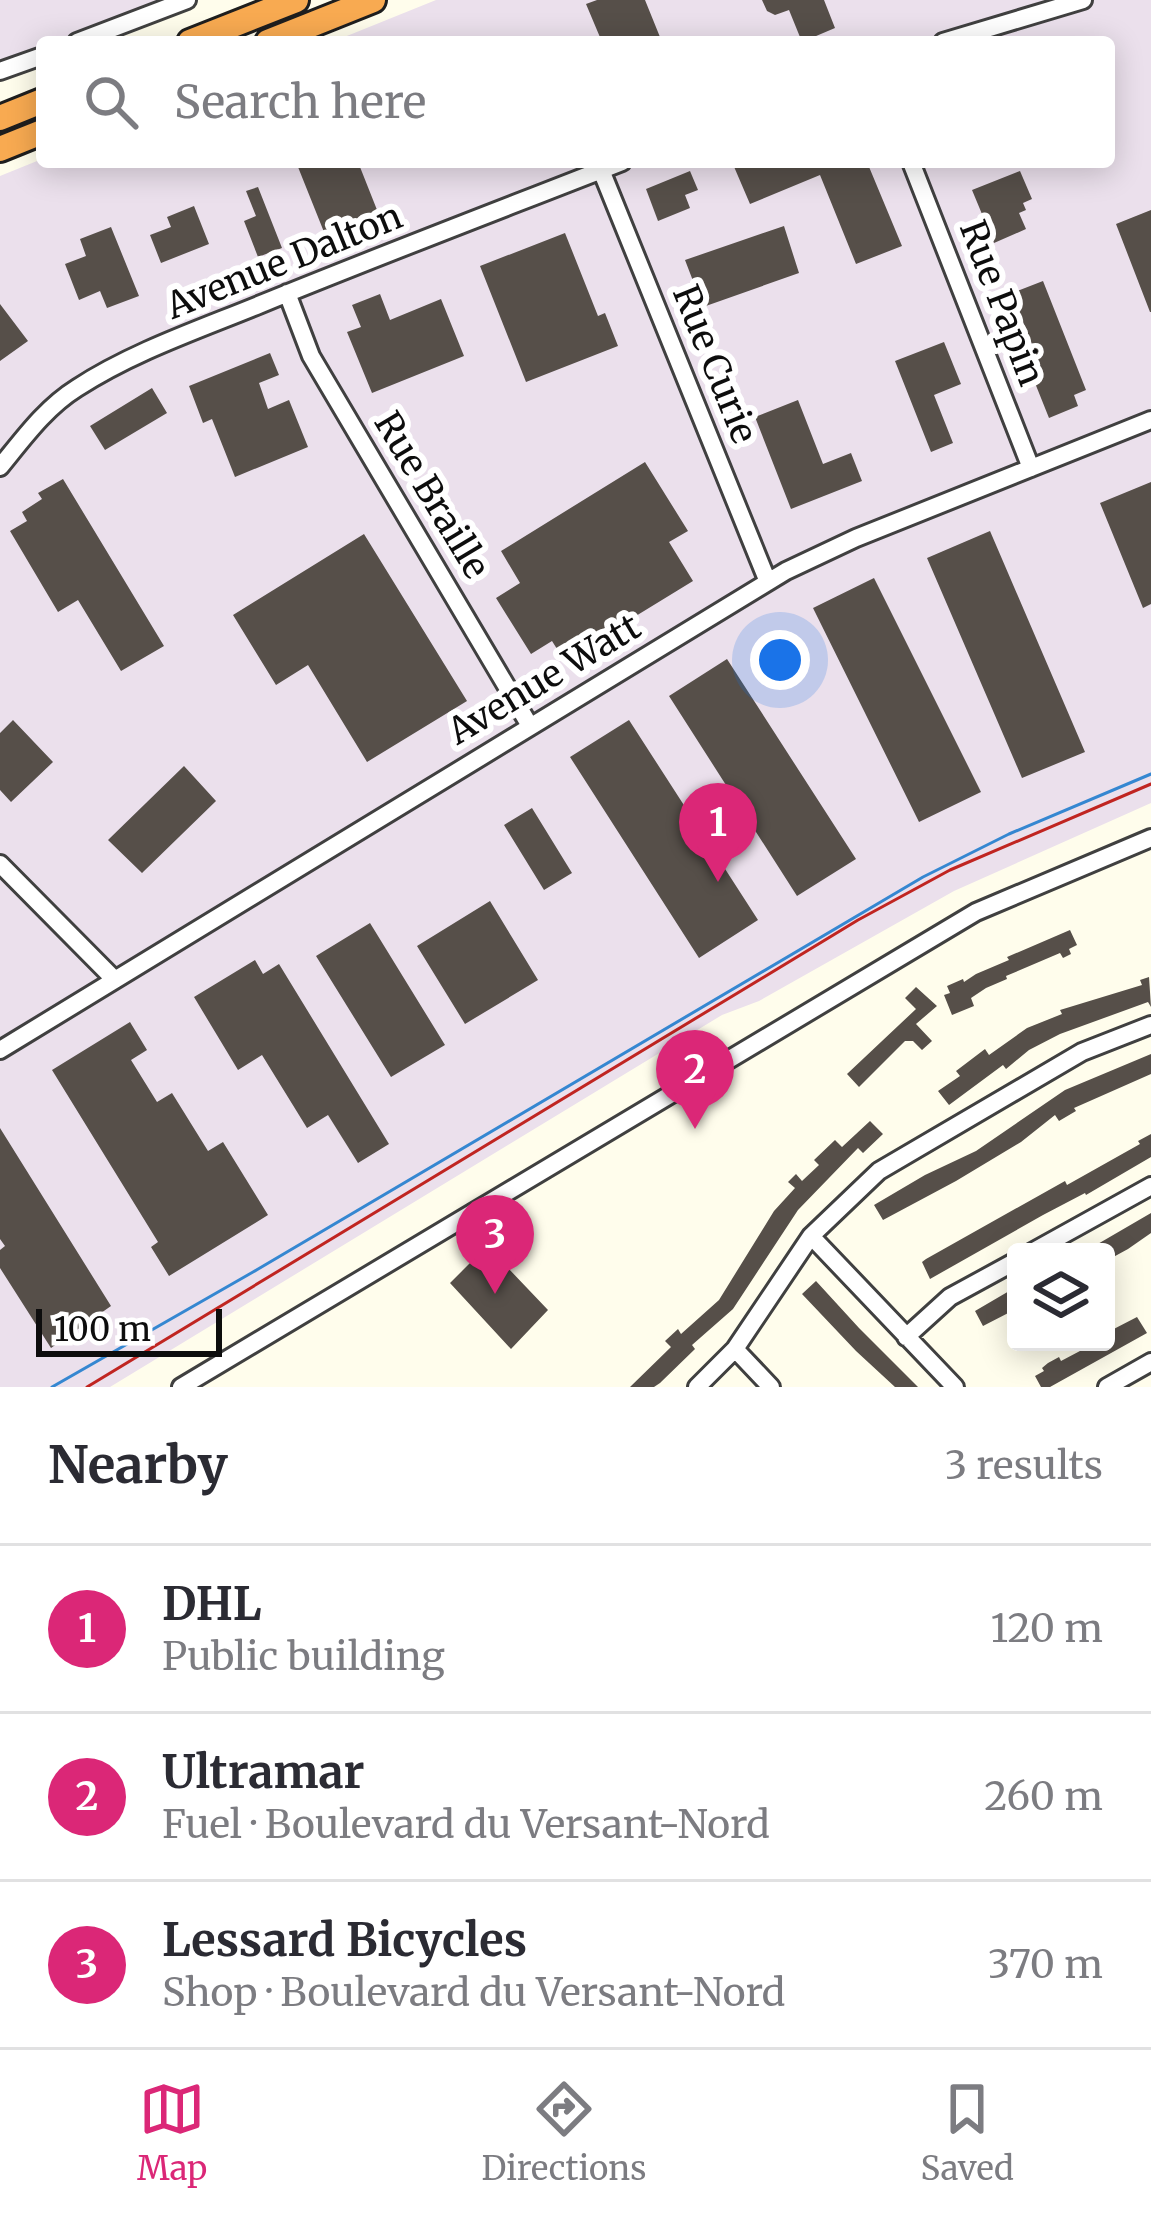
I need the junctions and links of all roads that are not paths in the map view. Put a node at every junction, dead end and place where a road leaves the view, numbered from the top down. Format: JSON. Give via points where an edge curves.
{"nodes":[{"id":1,"x":187,"y":0,"type":"edge"},
{"id":2,"x":296,"y":0,"type":"edge"},
{"id":3,"x":373,"y":0,"type":"edge"},
{"id":4,"x":1083,"y":0,"type":"edge"},
{"id":5,"x":93,"y":36,"type":"edge"},
{"id":6,"x":205,"y":36,"type":"edge"},
{"id":7,"x":283,"y":36,"type":"edge"},
{"id":8,"x":963,"y":36,"type":"edge"},
{"id":9,"x":36,"y":58,"type":"edge"},
{"id":10,"x":0,"y":71,"type":"edge"},
{"id":11,"x":36,"y":103,"type":"edge"},
{"id":12,"x":0,"y":118,"type":"edge"},
{"id":13,"x":36,"y":135,"type":"edge"},
{"id":14,"x":0,"y":151,"type":"edge"},
{"id":15,"x":606,"y":168,"type":"edge"},
{"id":16,"x":913,"y":168,"type":"edge"},
{"id":17,"x":601,"y":170,"type":"junction"},
{"id":18,"x":287,"y":293,"type":"junction"},
{"id":19,"x":1151,"y":420,"type":"edge"},
{"id":20,"x":0,"y":467,"type":"edge"},
{"id":21,"x":1031,"y":468,"type":"junction"},
{"id":22,"x":768,"y":582,"type":"junction"},
{"id":23,"x":530,"y":726,"type":"junction"},
{"id":24,"x":1151,"y":838,"type":"edge"},
{"id":25,"x":0,"y":864,"type":"edge"},
{"id":26,"x":114,"y":979,"type":"junction"},
{"id":27,"x":1151,"y":1025,"type":"edge"},
{"id":28,"x":0,"y":1050,"type":"edge"},
{"id":29,"x":1151,"y":1186,"type":"edge"},
{"id":30,"x":812,"y":1235,"type":"junction"},
{"id":31,"x":1048,"y":1243,"type":"edge"},
{"id":32,"x":1007,"y":1266,"type":"edge"},
{"id":33,"x":906,"y":1336,"type":"junction"},
{"id":34,"x":735,"y":1349,"type":"junction"},
{"id":35,"x":1151,"y":1362,"type":"edge"},
{"id":36,"x":181,"y":1387,"type":"edge"},
{"id":37,"x":697,"y":1387,"type":"edge"},
{"id":38,"x":771,"y":1387,"type":"edge"},
{"id":39,"x":955,"y":1387,"type":"edge"},
{"id":40,"x":1106,"y":1387,"type":"edge"}],
"edges":[{"from":1,"to":5,"type":"street"},
{"from":2,"to":6,"type":"highway"},
{"from":3,"to":7,"type":"highway"},
{"from":4,"to":8,"type":"street"},
{"from":9,"to":10,"type":"street"},
{"from":11,"to":12,"type":"highway"},
{"from":13,"to":14,"type":"highway"},
{"from":15,"to":17,"type":"street","name":"Avenue Dalton"},
{"from":16,"to":21,"type":"street","name":"Rue Papin"},
{"from":17,"to":18,"type":"street","name":"Avenue Dalton"},
{"from":17,"to":22,"type":"street","name":"Rue Curie"},
{"from":18,"to":20,"type":"street","name":"Avenue Dalton","via":[[74,389]]},
{"from":18,"to":23,"type":"street","name":"Rue Braille","via":[[311,356]]},
{"from":19,"to":21,"type":"street","name":"Avenue Watt"},
{"from":21,"to":22,"type":"street","name":"Avenue Watt"},
{"from":22,"to":23,"type":"street","name":"Avenue Watt"},
{"from":23,"to":26,"type":"street","name":"Avenue Watt"},
{"from":24,"to":36,"type":"street","via":[[976,912]]},
{"from":25,"to":26,"type":"street"},
{"from":26,"to":28,"type":"street","name":"Avenue Watt"},
{"from":27,"to":30,"type":"street","via":[[1082,1052],[879,1171]]},
{"from":29,"to":31,"type":"street"},
{"from":30,"to":33,"type":"street"},
{"from":30,"to":34,"type":"street"},
{"from":32,"to":33,"type":"street","via":[[950,1297]]},
{"from":33,"to":39,"type":"street"},
{"from":34,"to":37,"type":"street"},
{"from":34,"to":38,"type":"street"},
{"from":35,"to":40,"type":"street"}]}
